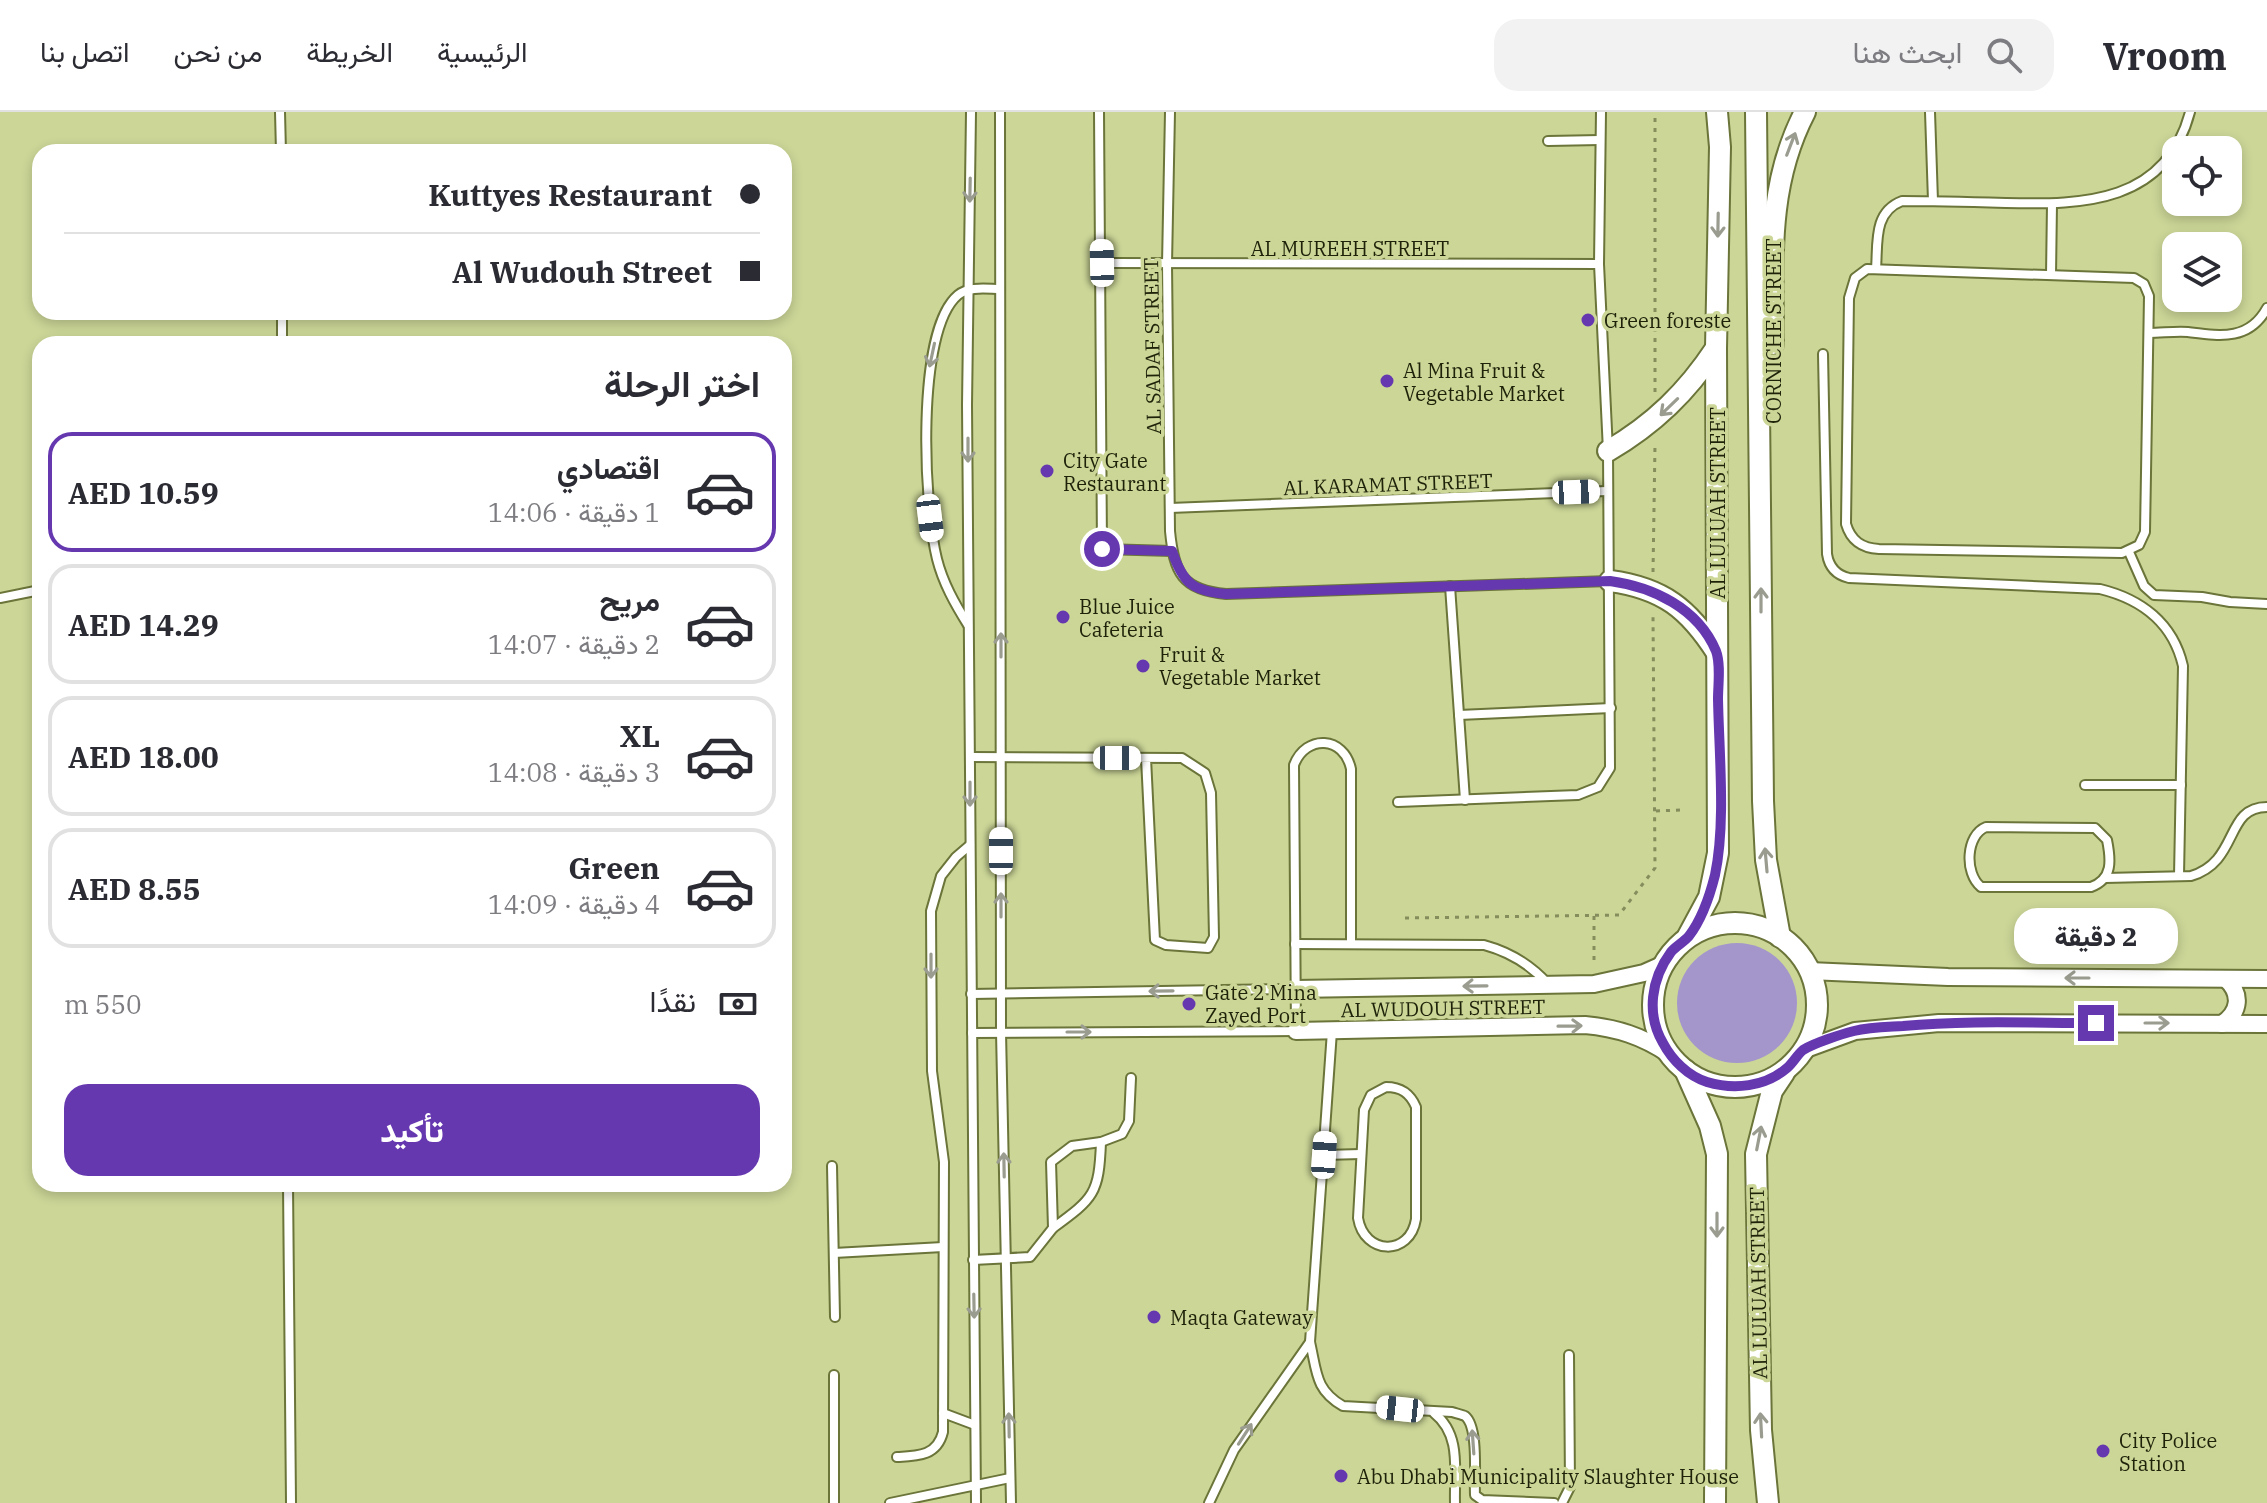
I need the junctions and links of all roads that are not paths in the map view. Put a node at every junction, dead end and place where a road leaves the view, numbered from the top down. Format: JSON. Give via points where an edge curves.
{"nodes":[{"id":1,"x":280,"y":112,"type":"edge"},
{"id":2,"x":971,"y":112,"type":"edge"},
{"id":3,"x":1000,"y":112,"type":"edge"},
{"id":4,"x":1099,"y":112,"type":"edge"},
{"id":5,"x":1170,"y":112,"type":"edge"},
{"id":6,"x":1601,"y":112,"type":"edge"},
{"id":7,"x":1717,"y":112,"type":"edge"},
{"id":8,"x":1731,"y":112,"type":"edge"},
{"id":9,"x":1756,"y":112,"type":"edge"},
{"id":10,"x":1805,"y":112,"type":"edge"},
{"id":11,"x":1930,"y":112,"type":"edge"},
{"id":12,"x":2190,"y":112,"type":"edge"},
{"id":13,"x":1600,"y":140,"type":"junction"},
{"id":14,"x":1548,"y":141,"type":"dead end"},
{"id":15,"x":281,"y":144,"type":"edge"},
{"id":16,"x":1720,"y":147,"type":"junction"},
{"id":17,"x":1933,"y":201,"type":"junction"},
{"id":18,"x":2052,"y":204,"type":"junction"},
{"id":19,"x":1102,"y":263,"type":"junction"},
{"id":20,"x":1167,"y":264,"type":"junction"},
{"id":21,"x":1599,"y":264,"type":"junction"},
{"id":22,"x":1876,"y":269,"type":"junction"},
{"id":23,"x":2051,"y":275,"type":"junction"},
{"id":24,"x":969,"y":289,"type":"junction"},
{"id":25,"x":1000,"y":289,"type":"junction"},
{"id":26,"x":2267,"y":308,"type":"edge"},
{"id":27,"x":2149,"y":333,"type":"junction"},
{"id":28,"x":1716,"y":348,"type":"junction"},
{"id":29,"x":1823,"y":354,"type":"dead end"},
{"id":30,"x":1608,"y":451,"type":"junction"},
{"id":31,"x":1607,"y":491,"type":"junction"},
{"id":32,"x":1170,"y":508,"type":"junction"},
{"id":33,"x":1172,"y":551,"type":"junction"},
{"id":34,"x":2129,"y":552,"type":"junction"},
{"id":35,"x":1761,"y":554,"type":"junction"},
{"id":36,"x":1610,"y":581,"type":"junction"},
{"id":37,"x":1450,"y":586,"type":"junction"},
{"id":38,"x":32,"y":592,"type":"edge"},
{"id":39,"x":0,"y":598,"type":"edge"},
{"id":40,"x":2267,"y":604,"type":"edge"},
{"id":41,"x":969,"y":626,"type":"junction"},
{"id":42,"x":1717,"y":653,"type":"junction"},
{"id":43,"x":1611,"y":708,"type":"junction"},
{"id":44,"x":1459,"y":715,"type":"junction"},
{"id":45,"x":970,"y":757,"type":"junction"},
{"id":46,"x":1001,"y":758,"type":"junction"},
{"id":47,"x":1146,"y":758,"type":"junction"},
{"id":48,"x":2085,"y":785,"type":"dead end"},
{"id":49,"x":2181,"y":785,"type":"junction"},
{"id":50,"x":1465,"y":800,"type":"junction"},
{"id":51,"x":1398,"y":802,"type":"dead end"},
{"id":52,"x":2267,"y":807,"type":"edge"},
{"id":53,"x":970,"y":845,"type":"junction"},
{"id":54,"x":2179,"y":876,"type":"junction"},
{"id":55,"x":2105,"y":878,"type":"junction"},
{"id":56,"x":1688,"y":936,"type":"junction"},
{"id":57,"x":1780,"y":937,"type":"junction"},
{"id":58,"x":1295,"y":944,"type":"junction"},
{"id":59,"x":1351,"y":944,"type":"junction"},
{"id":60,"x":1662,"y":965,"type":"junction"},
{"id":61,"x":1809,"y":971,"type":"junction"},
{"id":62,"x":2226,"y":979,"type":"junction"},
{"id":63,"x":2267,"y":979,"type":"edge"},
{"id":64,"x":1548,"y":984,"type":"junction"},
{"id":65,"x":1295,"y":989,"type":"junction"},
{"id":66,"x":971,"y":994,"type":"junction"},
{"id":67,"x":1001,"y":994,"type":"junction"},
{"id":68,"x":2222,"y":1024,"type":"junction"},
{"id":69,"x":2267,"y":1024,"type":"edge"},
{"id":70,"x":1296,"y":1031,"type":"junction"},
{"id":71,"x":1332,"y":1031,"type":"junction"},
{"id":72,"x":1001,"y":1032,"type":"junction"},
{"id":73,"x":972,"y":1033,"type":"junction"},
{"id":74,"x":1803,"y":1050,"type":"junction"},
{"id":75,"x":1669,"y":1054,"type":"junction"},
{"id":76,"x":1787,"y":1069,"type":"junction"},
{"id":77,"x":1685,"y":1070,"type":"junction"},
{"id":78,"x":1131,"y":1078,"type":"dead end"},
{"id":79,"x":1101,"y":1142,"type":"junction"},
{"id":80,"x":1361,"y":1154,"type":"junction"},
{"id":81,"x":1324,"y":1155,"type":"junction"},
{"id":82,"x":832,"y":1166,"type":"dead end"},
{"id":83,"x":288,"y":1192,"type":"edge"},
{"id":84,"x":1053,"y":1228,"type":"junction"},
{"id":85,"x":943,"y":1247,"type":"junction"},
{"id":86,"x":834,"y":1253,"type":"junction"},
{"id":87,"x":973,"y":1260,"type":"junction"},
{"id":88,"x":1006,"y":1261,"type":"junction"},
{"id":89,"x":835,"y":1317,"type":"dead end"},
{"id":90,"x":1310,"y":1342,"type":"junction"},
{"id":91,"x":1569,"y":1355,"type":"dead end"},
{"id":92,"x":834,"y":1375,"type":"dead end"},
{"id":93,"x":943,"y":1413,"type":"junction"},
{"id":94,"x":1434,"y":1413,"type":"junction"},
{"id":95,"x":975,"y":1425,"type":"junction"},
{"id":96,"x":897,"y":1457,"type":"dead end"},
{"id":97,"x":1010,"y":1478,"type":"junction"},
{"id":98,"x":975,"y":1485,"type":"junction"},
{"id":99,"x":291,"y":1503,"type":"edge"},
{"id":100,"x":834,"y":1503,"type":"edge"},
{"id":101,"x":890,"y":1503,"type":"edge"},
{"id":102,"x":976,"y":1503,"type":"edge"},
{"id":103,"x":1011,"y":1503,"type":"edge"},
{"id":104,"x":1209,"y":1503,"type":"edge"},
{"id":105,"x":1455,"y":1503,"type":"edge"},
{"id":106,"x":1554,"y":1503,"type":"edge"},
{"id":107,"x":1562,"y":1503,"type":"edge"},
{"id":108,"x":1715,"y":1503,"type":"edge"},
{"id":109,"x":1768,"y":1503,"type":"edge"}],
"edges":[{"from":1,"to":15,"type":"lane"},
{"from":2,"to":24,"type":"lane","one_way":true},
{"from":3,"to":25,"type":"lane"},
{"from":4,"to":19,"type":"lane"},
{"from":5,"to":20,"type":"lane","name":"AL SADAF STREET"},
{"from":6,"to":13,"type":"lane"},
{"from":7,"to":16,"type":"street","name":"AL LULUAH STREET"},
{"from":8,"to":16,"type":"street"},
{"from":9,"to":35,"type":"street"},
{"from":35,"to":10,"type":"street","name":"CORNICHE STREET","one_way":true,"via":[[1773,500],[1774,210],[1781,171]]},
{"from":11,"to":17,"type":"lane"},
{"from":12,"to":18,"type":"lane","via":[[2173,150],[2136,185],[2087,202]]},
{"from":13,"to":14,"type":"lane"},
{"from":13,"to":21,"type":"lane"},
{"from":16,"to":28,"type":"street","name":"AL LULUAH STREET","one_way":true},
{"from":17,"to":18,"type":"lane"},
{"from":17,"to":22,"type":"lane","via":[[1902,201],[1884,214]]},
{"from":18,"to":23,"type":"lane"},
{"from":19,"to":20,"type":"lane","name":"AL MUREEH STREET"},
{"from":19,"to":33,"type":"lane","via":[[1102,549]]},
{"from":20,"to":21,"type":"lane","name":"AL MUREEH STREET"},
{"from":20,"to":32,"type":"lane","name":"AL SADAF STREET"},
{"from":21,"to":30,"type":"lane"},
{"from":22,"to":23,"type":"lane"},
{"from":22,"to":34,"type":"lane","via":[[1855,278],[1849,298],[1846,524],[1853,539],[1879,549]]},
{"from":23,"to":27,"type":"lane","via":[[2139,280],[2149,296]]},
{"from":24,"to":25,"type":"lane"},
{"from":24,"to":41,"type":"lane","one_way":true},
{"from":24,"to":41,"type":"lane","one_way":true,"via":[[958,295],[939,327],[926,397],[933,540],[945,582]]},
{"from":46,"to":25,"type":"lane","one_way":true},
{"from":26,"to":27,"type":"lane","via":[[2256,323],[2233,335]]},
{"from":27,"to":34,"type":"lane","via":[[2145,532]]},
{"from":28,"to":30,"type":"street","one_way":true,"via":[[1677,400]]},
{"from":28,"to":42,"type":"street","name":"AL LULUAH STREET"},
{"from":29,"to":49,"type":"lane","via":[[1827,554],[1832,568],[1849,578],[2100,589],[2140,604],[2160,620],[2179,649],[2183,666]]},
{"from":30,"to":31,"type":"lane"},
{"from":31,"to":32,"type":"lane","name":"AL KARAMAT STREET"},
{"from":31,"to":36,"type":"lane"},
{"from":32,"to":33,"type":"lane","name":"AL SADAF STREET"},
{"from":33,"to":37,"type":"lane","name":"AL SADAF STREET","via":[[1180,576],[1202,592]]},
{"from":34,"to":40,"type":"lane","via":[[2144,586],[2154,595]]},
{"from":57,"to":35,"type":"street","one_way":true,"via":[[1765,846]]},
{"from":36,"to":37,"type":"lane","name":"AL SADAF STREET"},
{"from":36,"to":42,"type":"street","via":[[1673,602],[1699,624]]},
{"from":36,"to":43,"type":"lane"},
{"from":37,"to":44,"type":"lane"},
{"from":38,"to":39,"type":"lane"},
{"from":41,"to":45,"type":"lane"},
{"from":42,"to":56,"type":"street","name":"AL LULUAH STREET","via":[[1718,853],[1709,897]]},
{"from":43,"to":44,"type":"lane"},
{"from":43,"to":50,"type":"lane","via":[[1612,758],[1598,787],[1578,795]]},
{"from":44,"to":50,"type":"lane"},
{"from":45,"to":46,"type":"lane"},
{"from":45,"to":53,"type":"lane","one_way":true},
{"from":46,"to":47,"type":"lane"},
{"from":67,"to":46,"type":"lane","one_way":true},
{"from":47,"to":47,"type":"lane","via":[[1182,758],[1205,773],[1211,793],[1214,937],[1208,948],[1155,940]]},
{"from":48,"to":49,"type":"lane"},
{"from":49,"to":54,"type":"lane"},
{"from":50,"to":51,"type":"lane"},
{"from":52,"to":54,"type":"lane","via":[[2243,815],[2225,852],[2210,868]]},
{"from":53,"to":66,"type":"lane"},
{"from":53,"to":85,"type":"lane","one_way":true,"via":[[941,876],[931,911],[932,1071],[944,1162]]},
{"from":54,"to":55,"type":"lane"},
{"from":55,"to":55,"type":"lane","via":[[2110,868],[2108,846],[2095,828],[1986,827],[1971,841],[1971,874],[1986,888],[2091,887]]},
{"from":56,"to":57,"type":"street","via":[[1734,923],[1758,926]]},
{"from":56,"to":60,"type":"street"},
{"from":57,"to":61,"type":"street"},
{"from":58,"to":59,"type":"lane"},
{"from":58,"to":59,"type":"lane","via":[[1294,765],[1303,749],[1326,742],[1341,748],[1351,769]]},
{"from":58,"to":65,"type":"lane"},
{"from":59,"to":64,"type":"lane","via":[[1484,945],[1513,955]]},
{"from":60,"to":64,"type":"street","name":"AL WUDOUH STREET","via":[[1594,984]]},
{"from":60,"to":75,"type":"street","via":[[1652,1010]]},
{"from":62,"to":61,"type":"street","one_way":true},
{"from":61,"to":74,"type":"street","via":[[1817,1011]]},
{"from":62,"to":63,"type":"street"},
{"from":62,"to":68,"type":"street","via":[[2237,993],[2237,1003]]},
{"from":64,"to":65,"type":"street","name":"AL WUDOUH STREET","one_way":true},
{"from":65,"to":67,"type":"lane","name":"AL WUDOUH STREET","one_way":true},
{"from":65,"to":70,"type":"lane"},
{"from":66,"to":67,"type":"lane","name":"AL WUDOUH STREET"},
{"from":66,"to":73,"type":"lane"},
{"from":67,"to":72,"type":"lane"},
{"from":68,"to":69,"type":"street"},
{"from":74,"to":68,"type":"street","one_way":true,"via":[[1855,1031],[1939,1023]]},
{"from":70,"to":71,"type":"street","name":"AL WUDOUH STREET"},
{"from":72,"to":70,"type":"lane","name":"AL WUDOUH STREET","one_way":true},
{"from":71,"to":75,"type":"street","name":"AL WUDOUH STREET","one_way":true,"via":[[1585,1025],[1633,1034]]},
{"from":71,"to":81,"type":"lane"},
{"from":72,"to":73,"type":"lane","name":"AL WUDOUH STREET"},
{"from":88,"to":72,"type":"lane","one_way":true},
{"from":73,"to":87,"type":"lane"},
{"from":74,"to":76,"type":"street"},
{"from":75,"to":77,"type":"street"},
{"from":76,"to":77,"type":"street","via":[[1747,1086],[1704,1081]]},
{"from":109,"to":76,"type":"street","name":"AL LULUAH STREET","one_way":true,"via":[[1761,1430],[1756,1154],[1772,1091]]},
{"from":77,"to":108,"type":"street","name":"AL LULUAH STREET","one_way":true,"via":[[1717,1154]]},
{"from":78,"to":79,"type":"lane","via":[[1129,1121],[1122,1134]]},
{"from":79,"to":84,"type":"lane","via":[[1100,1179],[1085,1204]]},
{"from":79,"to":84,"type":"lane","via":[[1072,1146],[1051,1162]]},
{"from":80,"to":80,"type":"lane","via":[[1359,1226],[1376,1245],[1400,1244],[1416,1219],[1416,1107],[1408,1093],[1393,1087],[1371,1095],[1364,1110]]},
{"from":80,"to":81,"type":"lane"},
{"from":81,"to":90,"type":"lane"},
{"from":82,"to":86,"type":"lane"},
{"from":83,"to":99,"type":"lane"},
{"from":84,"to":88,"type":"lane","via":[[1030,1257]]},
{"from":85,"to":86,"type":"lane"},
{"from":85,"to":93,"type":"lane"},
{"from":86,"to":89,"type":"lane"},
{"from":87,"to":88,"type":"lane"},
{"from":87,"to":95,"type":"lane","one_way":true},
{"from":97,"to":88,"type":"lane","one_way":true},
{"from":90,"to":94,"type":"lane","via":[[1321,1388],[1343,1406]]},
{"from":104,"to":90,"type":"lane","one_way":true,"via":[[1234,1450]]},
{"from":91,"to":107,"type":"lane","via":[[1570,1487]]},
{"from":92,"to":100,"type":"lane"},
{"from":93,"to":95,"type":"lane"},
{"from":93,"to":96,"type":"lane","via":[[935,1449]]},
{"from":94,"to":105,"type":"lane","via":[[1453,1435]]},
{"from":106,"to":94,"type":"lane","one_way":true,"via":[[1482,1500],[1475,1495],[1472,1425],[1464,1415]]},
{"from":95,"to":98,"type":"lane"},
{"from":97,"to":98,"type":"lane"},
{"from":97,"to":103,"type":"lane"},
{"from":98,"to":101,"type":"lane"},
{"from":98,"to":102,"type":"lane"}]}
